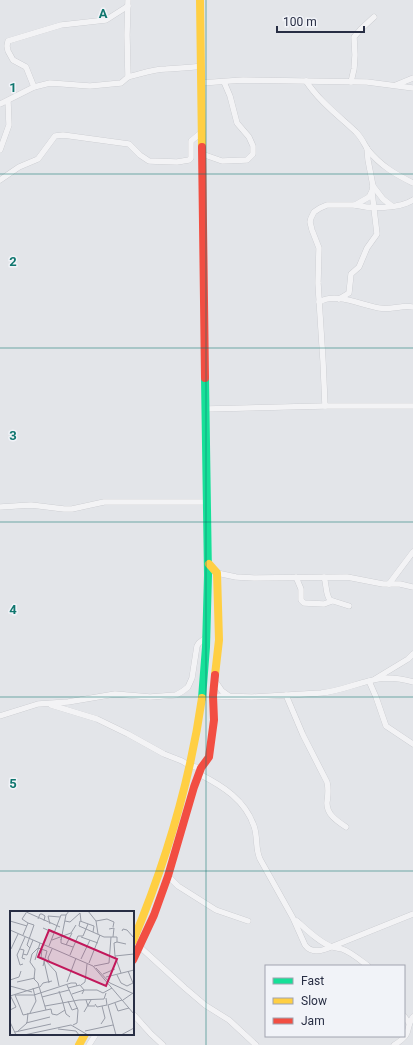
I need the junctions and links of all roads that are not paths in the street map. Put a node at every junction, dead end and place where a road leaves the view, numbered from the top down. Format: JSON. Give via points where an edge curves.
{"nodes":[{"id":1,"x":200,"y":0,"type":"edge"},
{"id":2,"x":128,"y":3,"type":"edge"},
{"id":3,"x":374,"y":17,"type":"dead end"},
{"id":4,"x":201,"y":66,"type":"junction"},
{"id":5,"x":128,"y":77,"type":"junction"},
{"id":6,"x":413,"y":78,"type":"edge"},
{"id":7,"x":306,"y":81,"type":"junction"},
{"id":8,"x":224,"y":82,"type":"junction"},
{"id":9,"x":351,"y":82,"type":"junction"},
{"id":10,"x":201,"y":83,"type":"junction"},
{"id":11,"x":395,"y":86,"type":"junction"},
{"id":12,"x":34,"y":87,"type":"junction"},
{"id":13,"x":413,"y":88,"type":"edge"},
{"id":14,"x":8,"y":101,"type":"junction"},
{"id":15,"x":0,"y":104,"type":"edge"},
{"id":16,"x":202,"y":132,"type":"junction"},
{"id":17,"x":367,"y":148,"type":"junction"},
{"id":18,"x":0,"y":150,"type":"edge"},
{"id":19,"x":202,"y":154,"type":"junction"},
{"id":20,"x":0,"y":180,"type":"edge"},
{"id":21,"x":413,"y":182,"type":"edge"},
{"id":22,"x":372,"y":189,"type":"junction"},
{"id":23,"x":413,"y":200,"type":"edge"},
{"id":24,"x":354,"y":205,"type":"junction"},
{"id":25,"x":392,"y":206,"type":"junction"},
{"id":26,"x":374,"y":207,"type":"junction"},
{"id":27,"x":340,"y":299,"type":"junction"},
{"id":28,"x":319,"y":302,"type":"junction"},
{"id":29,"x":413,"y":307,"type":"edge"},
{"id":30,"x":325,"y":406,"type":"junction"},
{"id":31,"x":413,"y":406,"type":"edge"},
{"id":32,"x":206,"y":409,"type":"junction"},
{"id":33,"x":207,"y":502,"type":"junction"},
{"id":34,"x":0,"y":507,"type":"edge"},
{"id":35,"x":413,"y":552,"type":"edge"},
{"id":36,"x":209,"y":564,"type":"junction"},
{"id":37,"x":217,"y":573,"type":"junction"},
{"id":38,"x":296,"y":577,"type":"junction"},
{"id":39,"x":324,"y":577,"type":"junction"},
{"id":40,"x":389,"y":584,"type":"junction"},
{"id":41,"x":413,"y":587,"type":"edge"},
{"id":42,"x":332,"y":601,"type":"junction"},
{"id":43,"x":349,"y":606,"type":"dead end"},
{"id":44,"x":207,"y":637,"type":"junction"},
{"id":45,"x":413,"y":654,"type":"edge"},
{"id":46,"x":215,"y":680,"type":"junction"},
{"id":47,"x":370,"y":681,"type":"junction"},
{"id":48,"x":413,"y":682,"type":"edge"},
{"id":49,"x":286,"y":695,"type":"junction"},
{"id":50,"x":213,"y":696,"type":"junction"},
{"id":51,"x":230,"y":696,"type":"junction"},
{"id":52,"x":49,"y":704,"type":"junction"},
{"id":53,"x":0,"y":716,"type":"edge"},
{"id":54,"x":413,"y":744,"type":"edge"},
{"id":55,"x":190,"y":766,"type":"junction"},
{"id":56,"x":200,"y":771,"type":"junction"},
{"id":57,"x":346,"y":827,"type":"dead end"},
{"id":58,"x":168,"y":876,"type":"junction"},
{"id":59,"x":413,"y":914,"type":"edge"},
{"id":60,"x":293,"y":918,"type":"junction"},
{"id":61,"x":248,"y":921,"type":"dead end"},
{"id":62,"x":134,"y":938,"type":"edge"},
{"id":63,"x":140,"y":947,"type":"junction"},
{"id":64,"x":332,"y":947,"type":"junction"},
{"id":65,"x":134,"y":958,"type":"edge"},
{"id":66,"x":367,"y":965,"type":"edge"},
{"id":67,"x":134,"y":1015,"type":"edge"},
{"id":68,"x":413,"y":1016,"type":"edge"},
{"id":69,"x":405,"y":1017,"type":"edge"},
{"id":70,"x":409,"y":1023,"type":"junction"},
{"id":71,"x":84,"y":1035,"type":"edge"},
{"id":72,"x":95,"y":1035,"type":"edge"},
{"id":73,"x":405,"y":1035,"type":"edge"},
{"id":74,"x":404,"y":1037,"type":"edge"},
{"id":75,"x":79,"y":1045,"type":"edge"},
{"id":76,"x":89,"y":1045,"type":"edge"},
{"id":77,"x":163,"y":1045,"type":"edge"},
{"id":78,"x":256,"y":1045,"type":"edge"},
{"id":79,"x":394,"y":1045,"type":"edge"}],
"edges":[{"from":1,"to":4,"type":"main road"},
{"from":2,"to":5,"type":"street"},
{"from":2,"to":12,"type":"street","via":[[106,20],[61,25],[8,41],[7,49],[10,56],[26,67]]},
{"from":3,"to":9,"type":"street","via":[[354,37],[355,55]]},
{"from":4,"to":5,"type":"street","via":[[151,71]]},
{"from":4,"to":10,"type":"main road"},
{"from":5,"to":12,"type":"street","via":[[121,83],[90,86],[50,83]]},
{"from":6,"to":11,"type":"street"},
{"from":7,"to":8,"type":"street"},
{"from":7,"to":9,"type":"street"},
{"from":7,"to":17,"type":"street","via":[[312,91],[362,139]]},
{"from":8,"to":10,"type":"street"},
{"from":8,"to":19,"type":"street","via":[[237,123],[252,141],[253,154],[247,160],[222,161]]},
{"from":9,"to":11,"type":"street"},
{"from":10,"to":16,"type":"main road"},
{"from":11,"to":13,"type":"street"},
{"from":12,"to":14,"type":"street"},
{"from":14,"to":15,"type":"street"},
{"from":14,"to":18,"type":"street","via":[[9,125]]},
{"from":16,"to":19,"type":"main road"},
{"from":16,"to":20,"type":"street","via":[[191,141],[191,158],[177,162],[149,161],[129,144],[55,136],[38,159]]},
{"from":17,"to":21,"type":"street","via":[[385,167]]},
{"from":17,"to":22,"type":"street"},
{"from":19,"to":32,"type":"main road"},
{"from":22,"to":24,"type":"street","via":[[369,197]]},
{"from":22,"to":25,"type":"street"},
{"from":22,"to":26,"type":"street"},
{"from":23,"to":25,"type":"street"},
{"from":24,"to":26,"type":"street"},
{"from":24,"to":28,"type":"street","via":[[327,205],[314,212],[311,218],[312,230],[319,248]]},
{"from":25,"to":26,"type":"street"},
{"from":26,"to":27,"type":"street","via":[[377,234],[367,248],[359,267],[350,274],[348,293]]},
{"from":27,"to":28,"type":"street","via":[[330,298]]},
{"from":27,"to":29,"type":"street","via":[[380,308]]},
{"from":28,"to":30,"type":"street"},
{"from":30,"to":31,"type":"street"},
{"from":30,"to":32,"type":"street"},
{"from":32,"to":33,"type":"main road"},
{"from":33,"to":34,"type":"street","via":[[104,502],[68,509],[31,505]]},
{"from":33,"to":36,"type":"main road"},
{"from":35,"to":40,"type":"street"},
{"from":36,"to":37,"type":"main road"},
{"from":36,"to":44,"type":"main road"},
{"from":37,"to":38,"type":"street","via":[[236,577]]},
{"from":37,"to":46,"type":"main road","via":[[219,640]]},
{"from":38,"to":39,"type":"street"},
{"from":38,"to":42,"type":"street","via":[[304,603],[324,604]]},
{"from":39,"to":40,"type":"street","via":[[347,577]]},
{"from":39,"to":42,"type":"street","via":[[328,597]]},
{"from":40,"to":41,"type":"street"},
{"from":42,"to":43,"type":"street"},
{"from":44,"to":52,"type":"street","via":[[197,646],[192,678],[188,686],[176,695],[156,697],[118,694]]},
{"from":44,"to":55,"type":"main road","via":[[202,697]]},
{"from":45,"to":47,"type":"street"},
{"from":46,"to":50,"type":"main road"},
{"from":46,"to":51,"type":"street","via":[[222,691]]},
{"from":47,"to":48,"type":"street","via":[[393,678]]},
{"from":47,"to":49,"type":"street","via":[[331,692]]},
{"from":47,"to":54,"type":"street","via":[[386,726]]},
{"from":49,"to":51,"type":"street"},
{"from":49,"to":57,"type":"street","via":[[327,782],[327,804],[330,814]]},
{"from":50,"to":51,"type":"street"},
{"from":50,"to":56,"type":"main road","via":[[214,720],[209,757]]},
{"from":52,"to":53,"type":"street","via":[[38,704]]},
{"from":52,"to":55,"type":"street","via":[[97,719]]},
{"from":55,"to":56,"type":"street"},
{"from":55,"to":62,"type":"main road","via":[[165,859]]},
{"from":56,"to":58,"type":"main road"},
{"from":56,"to":60,"type":"street","via":[[223,787],[243,806],[254,826],[260,859]]},
{"from":58,"to":61,"type":"street","via":[[178,886],[216,910]]},
{"from":58,"to":63,"type":"main road"},
{"from":59,"to":64,"type":"street"},
{"from":60,"to":64,"type":"street"},
{"from":60,"to":64,"type":"street","via":[[308,948],[320,951]]},
{"from":63,"to":65,"type":"main road"},
{"from":63,"to":78,"type":"street","via":[[185,988],[229,1020]]},
{"from":64,"to":66,"type":"street","via":[[342,949]]},
{"from":67,"to":77,"type":"street"},
{"from":68,"to":70,"type":"street"},
{"from":69,"to":70,"type":"street"},
{"from":70,"to":73,"type":"street"},
{"from":71,"to":75,"type":"main road"},
{"from":72,"to":76,"type":"street"},
{"from":74,"to":79,"type":"street"}]}
